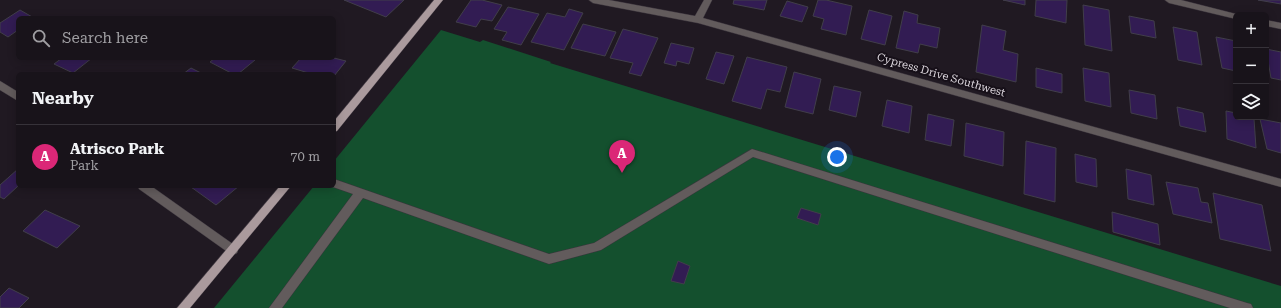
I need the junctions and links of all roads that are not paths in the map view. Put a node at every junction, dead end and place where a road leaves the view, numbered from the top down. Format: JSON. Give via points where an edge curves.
{"nodes":[{"id":1,"x":439,"y":0,"type":"edge"},
{"id":2,"x":593,"y":0,"type":"edge"},
{"id":3,"x":708,"y":0,"type":"edge"},
{"id":4,"x":1169,"y":0,"type":"edge"},
{"id":5,"x":1233,"y":15,"type":"edge"},
{"id":6,"x":698,"y":20,"type":"junction"},
{"id":7,"x":1269,"y":23,"type":"edge"},
{"id":8,"x":1281,"y":26,"type":"edge"},
{"id":9,"x":0,"y":85,"type":"edge"},
{"id":10,"x":16,"y":96,"type":"edge"},
{"id":11,"x":336,"y":126,"type":"edge"},
{"id":12,"x":1281,"y":183,"type":"edge"},
{"id":13,"x":336,"y":184,"type":"edge"},
{"id":14,"x":146,"y":188,"type":"edge"},
{"id":15,"x":284,"y":188,"type":"edge"},
{"id":16,"x":361,"y":192,"type":"junction"},
{"id":17,"x":233,"y":250,"type":"junction"},
{"id":18,"x":183,"y":308,"type":"edge"},
{"id":19,"x":275,"y":308,"type":"edge"},
{"id":20,"x":1247,"y":308,"type":"edge"}],
"edges":[{"from":1,"to":11,"type":"main road"},
{"from":2,"to":6,"type":"street","name":"Cypress Drive Southwest"},
{"from":3,"to":6,"type":"street"},
{"from":4,"to":5,"type":"street"},
{"from":6,"to":12,"type":"street","name":"Cypress Drive Southwest"},
{"from":7,"to":8,"type":"street"},
{"from":9,"to":10,"type":"street"},
{"from":13,"to":16,"type":"street"},
{"from":14,"to":17,"type":"street"},
{"from":15,"to":17,"type":"main road"},
{"from":16,"to":19,"type":"street"},
{"from":16,"to":20,"type":"street","via":[[549,259],[597,247],[752,153]]},
{"from":17,"to":18,"type":"main road"}]}
